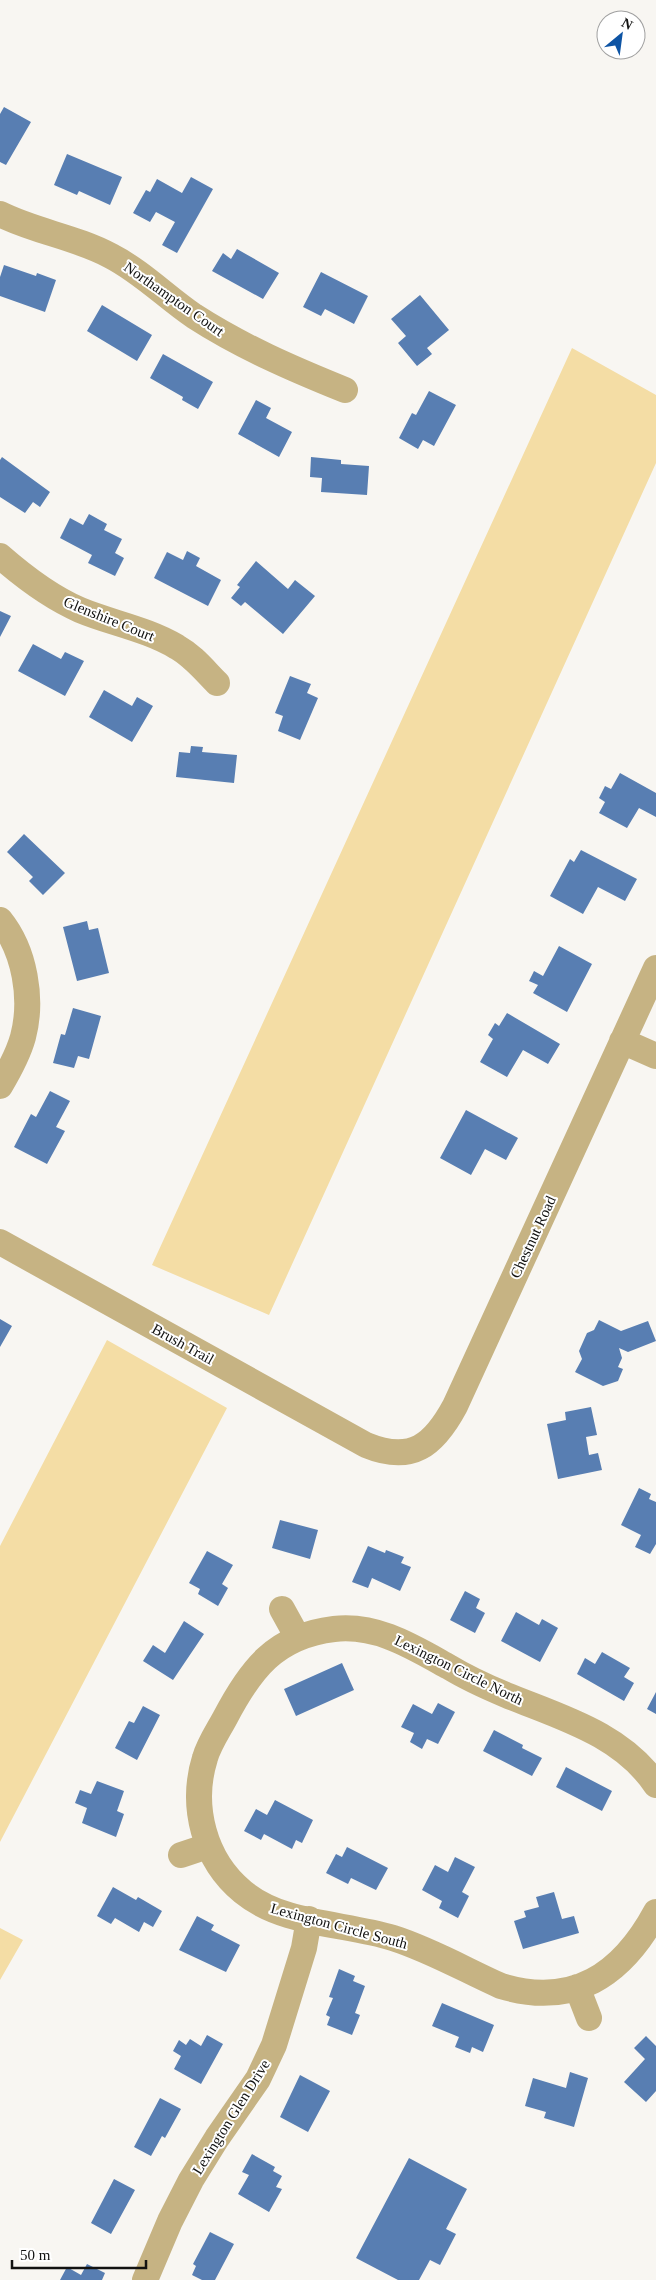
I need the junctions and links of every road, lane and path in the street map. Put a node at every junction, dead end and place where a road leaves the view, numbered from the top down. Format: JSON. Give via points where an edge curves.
{"nodes":[{"id":1,"x":0,"y":214,"type":"edge"},
{"id":2,"x":345,"y":390,"type":"dead end"},
{"id":3,"x":0,"y":556,"type":"edge"},
{"id":4,"x":216,"y":683,"type":"dead end"},
{"id":5,"x":0,"y":920,"type":"edge"},
{"id":6,"x":656,"y":968,"type":"edge"},
{"id":7,"x":646,"y":1016,"type":"edge"},
{"id":8,"x":622,"y":1041,"type":"junction"},
{"id":9,"x":656,"y":1056,"type":"edge"},
{"id":10,"x":0,"y":1086,"type":"edge"},
{"id":11,"x":0,"y":1242,"type":"edge"},
{"id":12,"x":366,"y":1445,"type":"joint"},
{"id":13,"x":282,"y":1609,"type":"dead end"},
{"id":14,"x":298,"y":1638,"type":"junction"},
{"id":15,"x":223,"y":1722,"type":"joint"},
{"id":16,"x":656,"y":1785,"type":"edge"},
{"id":17,"x":208,"y":1846,"type":"junction"},
{"id":18,"x":181,"y":1855,"type":"dead end"},
{"id":19,"x":310,"y":1919,"type":"junction"},
{"id":20,"x":651,"y":1922,"type":"edge"},
{"id":21,"x":577,"y":1987,"type":"junction"},
{"id":22,"x":588,"y":2018,"type":"dead end"},
{"id":23,"x":145,"y":2280,"type":"edge"}],
"edges":[{"from":1,"to":2,"type":"street","name":"Northampton Court","via":[[111,256],[143,275],[193,315],[240,343]]},
{"from":3,"to":4,"type":"street","name":"Glenshire Court","via":[[52,595],[78,609],[177,646],[195,659]]},
{"from":5,"to":10,"type":"street","via":[[16,948],[27,992],[23,1037]]},
{"from":6,"to":7,"type":"street","name":"Chestnut Road"},
{"from":7,"to":8,"type":"street","name":"Chestnut Road"},
{"from":8,"to":9,"type":"street"},
{"from":8,"to":12,"type":"street","name":"Chestnut Road","via":[[446,1422],[436,1436],[412,1450],[382,1452]]},
{"from":11,"to":12,"type":"street","name":"Brush Trail"},
{"from":13,"to":14,"type":"street"},
{"from":14,"to":15,"type":"street","name":"Lexington Circle North","via":[[252,1672]]},
{"from":14,"to":16,"type":"street","name":"Lexington Circle North","via":[[334,1629],[355,1628],[399,1639],[488,1688],[610,1740],[644,1768]]},
{"from":15,"to":17,"type":"street","name":"Lexington Circle South","via":[[206,1755],[198,1793]]},
{"from":17,"to":18,"type":"street"},
{"from":17,"to":19,"type":"street","name":"Lexington Circle South","via":[[228,1878],[254,1900],[270,1909]]},
{"from":19,"to":21,"type":"street","name":"Lexington Circle South","via":[[393,1938],[516,1991],[559,1992]]},
{"from":19,"to":23,"type":"street","name":"Lexington Glen Drive","via":[[274,2045],[258,2079],[191,2180]]},
{"from":20,"to":21,"type":"street","name":"Lexington Circle South","via":[[629,1954],[616,1966]]},
{"from":21,"to":22,"type":"street"}]}
